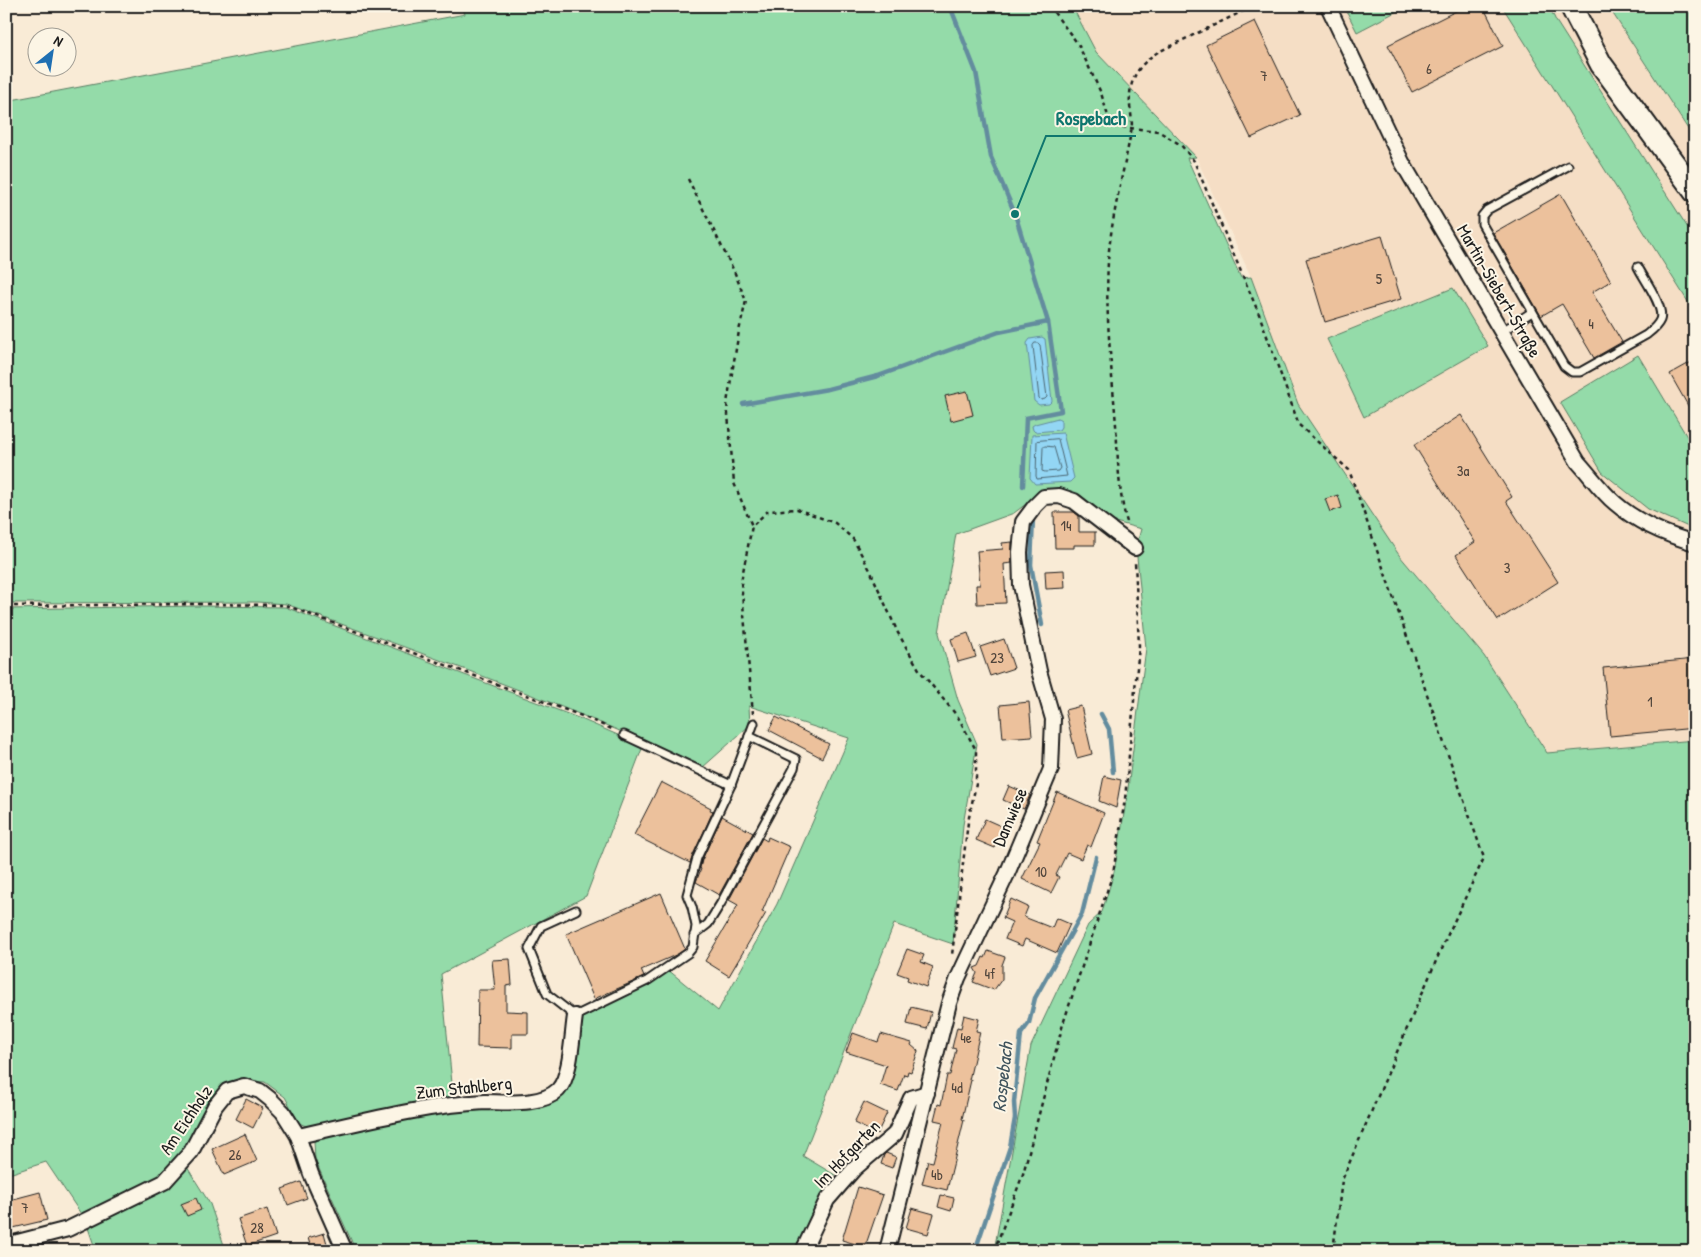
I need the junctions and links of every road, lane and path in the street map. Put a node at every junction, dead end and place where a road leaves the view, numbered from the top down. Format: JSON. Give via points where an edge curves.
{"nodes":[{"id":1,"x":1049,"y":6,"type":"edge"},
{"id":2,"x":1254,"y":6,"type":"edge"},
{"id":3,"x":1328,"y":6,"type":"edge"},
{"id":4,"x":1570,"y":6,"type":"edge"},
{"id":5,"x":1132,"y":129,"type":"junction"},
{"id":6,"x":1568,"y":166,"type":"dead end"},
{"id":7,"x":688,"y":179,"type":"dead end"},
{"id":8,"x":1695,"y":192,"type":"edge"},
{"id":9,"x":1638,"y":267,"type":"dead end"},
{"id":10,"x":1532,"y":312,"type":"junction"},
{"id":11,"x":1501,"y":332,"type":"junction"},
{"id":12,"x":752,"y":526,"type":"junction"},
{"id":13,"x":1695,"y":543,"type":"edge"},
{"id":14,"x":1134,"y":548,"type":"junction"},
{"id":15,"x":6,"y":606,"type":"edge"},
{"id":16,"x":754,"y":722,"type":"joint"},
{"id":17,"x":624,"y":735,"type":"joint"},
{"id":18,"x":749,"y":736,"type":"junction"},
{"id":19,"x":731,"y":785,"type":"junction"},
{"id":20,"x":576,"y":910,"type":"dead end"},
{"id":21,"x":694,"y":935,"type":"junction"},
{"id":22,"x":952,"y":958,"type":"dead end"},
{"id":23,"x":575,"y":1016,"type":"junction"},
{"id":24,"x":927,"y":1093,"type":"junction"},
{"id":25,"x":298,"y":1136,"type":"junction"},
{"id":26,"x":6,"y":1245,"type":"edge"},
{"id":27,"x":345,"y":1251,"type":"edge"},
{"id":28,"x":803,"y":1251,"type":"edge"},
{"id":29,"x":887,"y":1251,"type":"edge"},
{"id":30,"x":994,"y":1251,"type":"edge"},
{"id":31,"x":1333,"y":1251,"type":"edge"}],
"edges":[{"from":1,"to":5,"type":"path","via":[[1078,44],[1108,116],[1121,127]]},
{"from":2,"to":5,"type":"path","via":[[1158,52],[1144,62],[1132,81]]},
{"from":3,"to":11,"type":"street","name":"Martin-Siebert-Straße","via":[[1402,162]]},
{"from":4,"to":8,"type":"main road","via":[[1601,64]]},
{"from":5,"to":14,"type":"path","via":[[1108,260],[1107,300],[1124,513]]},
{"from":5,"to":31,"type":"path","via":[[1158,131],[1181,145],[1194,161],[1259,314],[1299,426],[1349,470],[1484,858],[1442,947],[1342,1180]]},
{"from":6,"to":10,"type":"lane","via":[[1487,210],[1482,216],[1482,224]]},
{"from":7,"to":12,"type":"path","via":[[746,301],[727,404],[734,483]]},
{"from":9,"to":10,"type":"lane","via":[[1660,307],[1660,320],[1646,335],[1580,372],[1572,372],[1564,366]]},
{"from":10,"to":11,"type":"lane"},
{"from":11,"to":13,"type":"street","name":"Martin-Siebert-Straße","via":[[1578,462],[1614,502],[1640,521],[1673,537]]},
{"from":12,"to":16,"type":"path","via":[[741,582]]},
{"from":12,"to":22,"type":"path","via":[[768,511],[797,509],[835,523],[853,539],[920,671],[958,717],[976,750],[976,784],[968,822]]},
{"from":14,"to":24,"type":"street","name":"Damwiese","via":[[1074,501],[1059,496],[1044,497],[1023,522],[1021,585],[1053,719],[1051,769],[958,978]]},
{"from":14,"to":30,"type":"path","via":[[1139,646],[1125,799],[1113,872],[1062,1024],[1023,1174]]},
{"from":15,"to":17,"type":"path","via":[[285,605]]},
{"from":16,"to":18,"type":"lane"},
{"from":17,"to":19,"type":"lane"},
{"from":18,"to":19,"type":"lane"},
{"from":18,"to":21,"type":"lane","via":[[796,759],[794,768],[722,902],[708,924]]},
{"from":19,"to":21,"type":"lane","via":[[697,858],[687,895],[696,926]]},
{"from":20,"to":23,"type":"lane","via":[[541,926],[529,950],[547,994]]},
{"from":21,"to":23,"type":"lane","via":[[693,947],[672,965],[647,981]]},
{"from":23,"to":25,"type":"street","name":"Zum Stahlberg","via":[[566,1074],[558,1089],[540,1100],[466,1103]]},
{"from":24,"to":28,"type":"street","name":"Im Hofgarten","via":[[910,1098],[894,1134],[854,1169],[827,1200]]},
{"from":24,"to":29,"type":"street","name":"Damwiese"},
{"from":25,"to":26,"type":"street","name":"Am Eichholz","via":[[283,1112],[260,1091],[244,1086],[227,1091],[215,1106],[191,1152],[164,1182],[68,1229]]},
{"from":25,"to":27,"type":"street","name":"Am Eichholz","via":[[310,1174]]}]}
